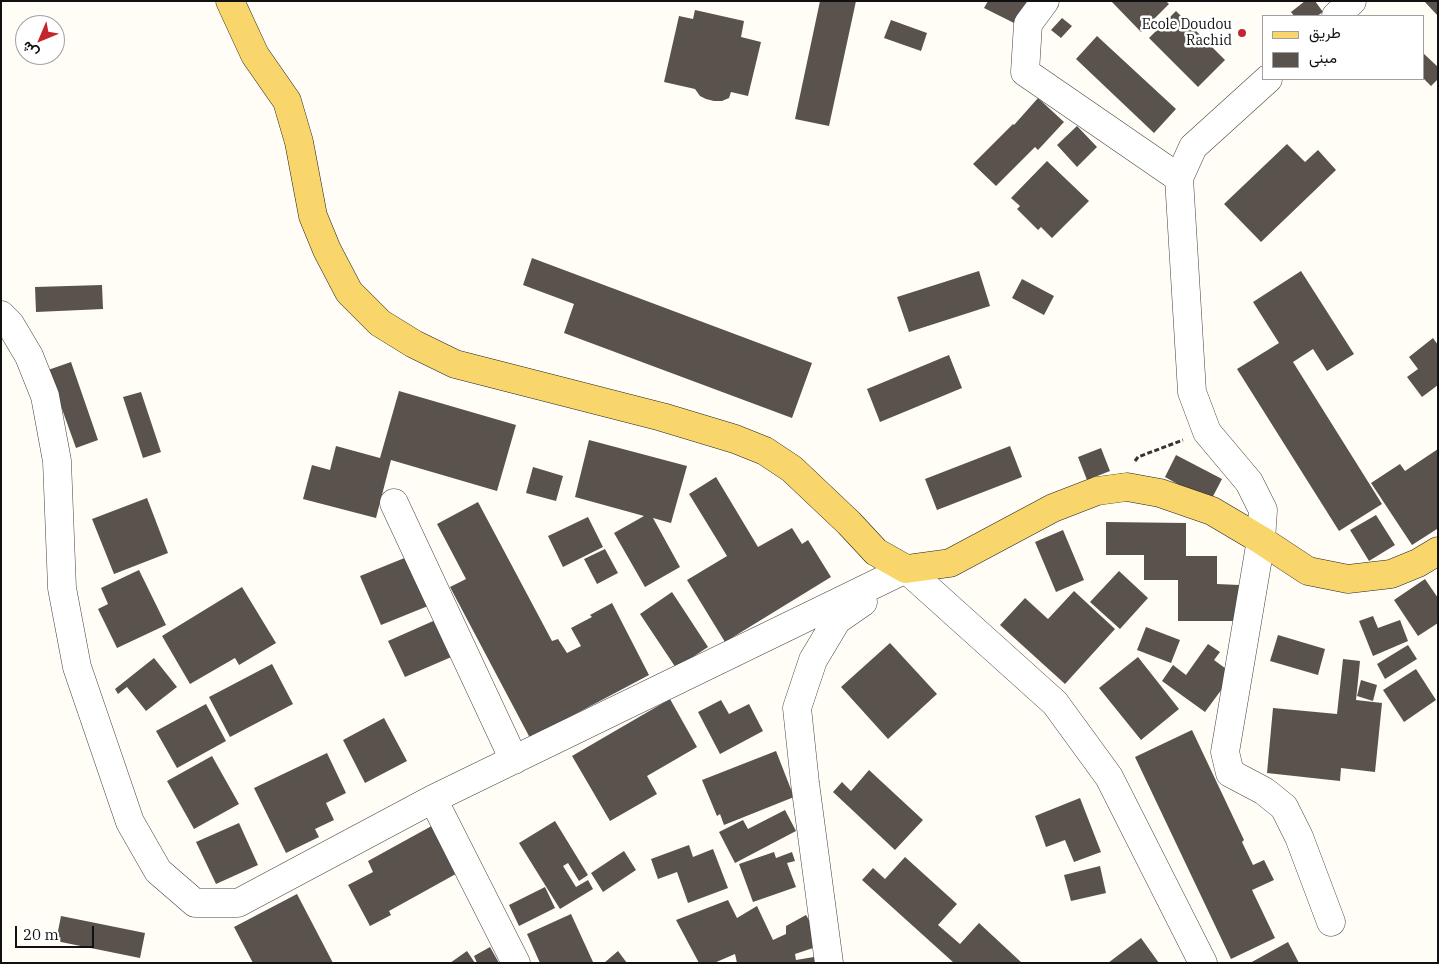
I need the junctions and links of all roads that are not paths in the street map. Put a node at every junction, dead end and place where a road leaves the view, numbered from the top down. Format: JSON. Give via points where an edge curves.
{"nodes":[{"id":1,"x":230,"y":1,"type":"edge"},
{"id":2,"x":1046,"y":1,"type":"edge"},
{"id":3,"x":1352,"y":1,"type":"edge"},
{"id":4,"x":1337,"y":15,"type":"edge"},
{"id":5,"x":1267,"y":80,"type":"edge"},
{"id":6,"x":1179,"y":178,"type":"junction"},
{"id":7,"x":1,"y":315,"type":"edge"},
{"id":8,"x":394,"y":503,"type":"dead end"},
{"id":9,"x":1261,"y":540,"type":"junction"},
{"id":10,"x":1438,"y":551,"type":"edge"},
{"id":11,"x":906,"y":569,"type":"junction"},
{"id":12,"x":514,"y":760,"type":"junction"},
{"id":13,"x":433,"y":799,"type":"junction"},
{"id":14,"x":1331,"y":922,"type":"dead end"},
{"id":15,"x":516,"y":963,"type":"edge"},
{"id":16,"x":829,"y":963,"type":"edge"},
{"id":17,"x":1203,"y":963,"type":"edge"}],
"edges":[{"from":1,"to":11,"type":"main road","via":[[256,55],[287,100],[300,142],[313,216],[327,250],[349,292],[380,323],[455,364],[662,417],[765,451],[792,469],[876,552]]},
{"from":2,"to":6,"type":"street","via":[[1028,24],[1025,72]]},
{"from":3,"to":4,"type":"street"},
{"from":5,"to":6,"type":"street","via":[[1193,147]]},
{"from":6,"to":9,"type":"street","via":[[1192,392],[1207,432],[1249,482],[1260,503],[1263,510]]},
{"from":7,"to":13,"type":"street","via":[[10,324],[28,356],[45,396],[56,461],[62,588],[77,667],[130,822],[158,871],[195,903],[238,903]]},
{"from":8,"to":12,"type":"street"},
{"from":9,"to":10,"type":"main road","via":[[1308,571],[1348,579],[1391,574]]},
{"from":9,"to":11,"type":"main road","via":[[1212,511],[1160,493],[1127,488],[1097,491],[1053,508],[950,563]]},
{"from":9,"to":14,"type":"street","via":[[1225,752],[1230,773],[1264,790],[1284,806]]},
{"from":11,"to":12,"type":"street"},
{"from":11,"to":16,"type":"street","via":[[837,620],[813,660],[797,708]]},
{"from":11,"to":17,"type":"street","via":[[1055,703],[1109,777]]},
{"from":12,"to":13,"type":"street"},
{"from":13,"to":15,"type":"street"}]}
